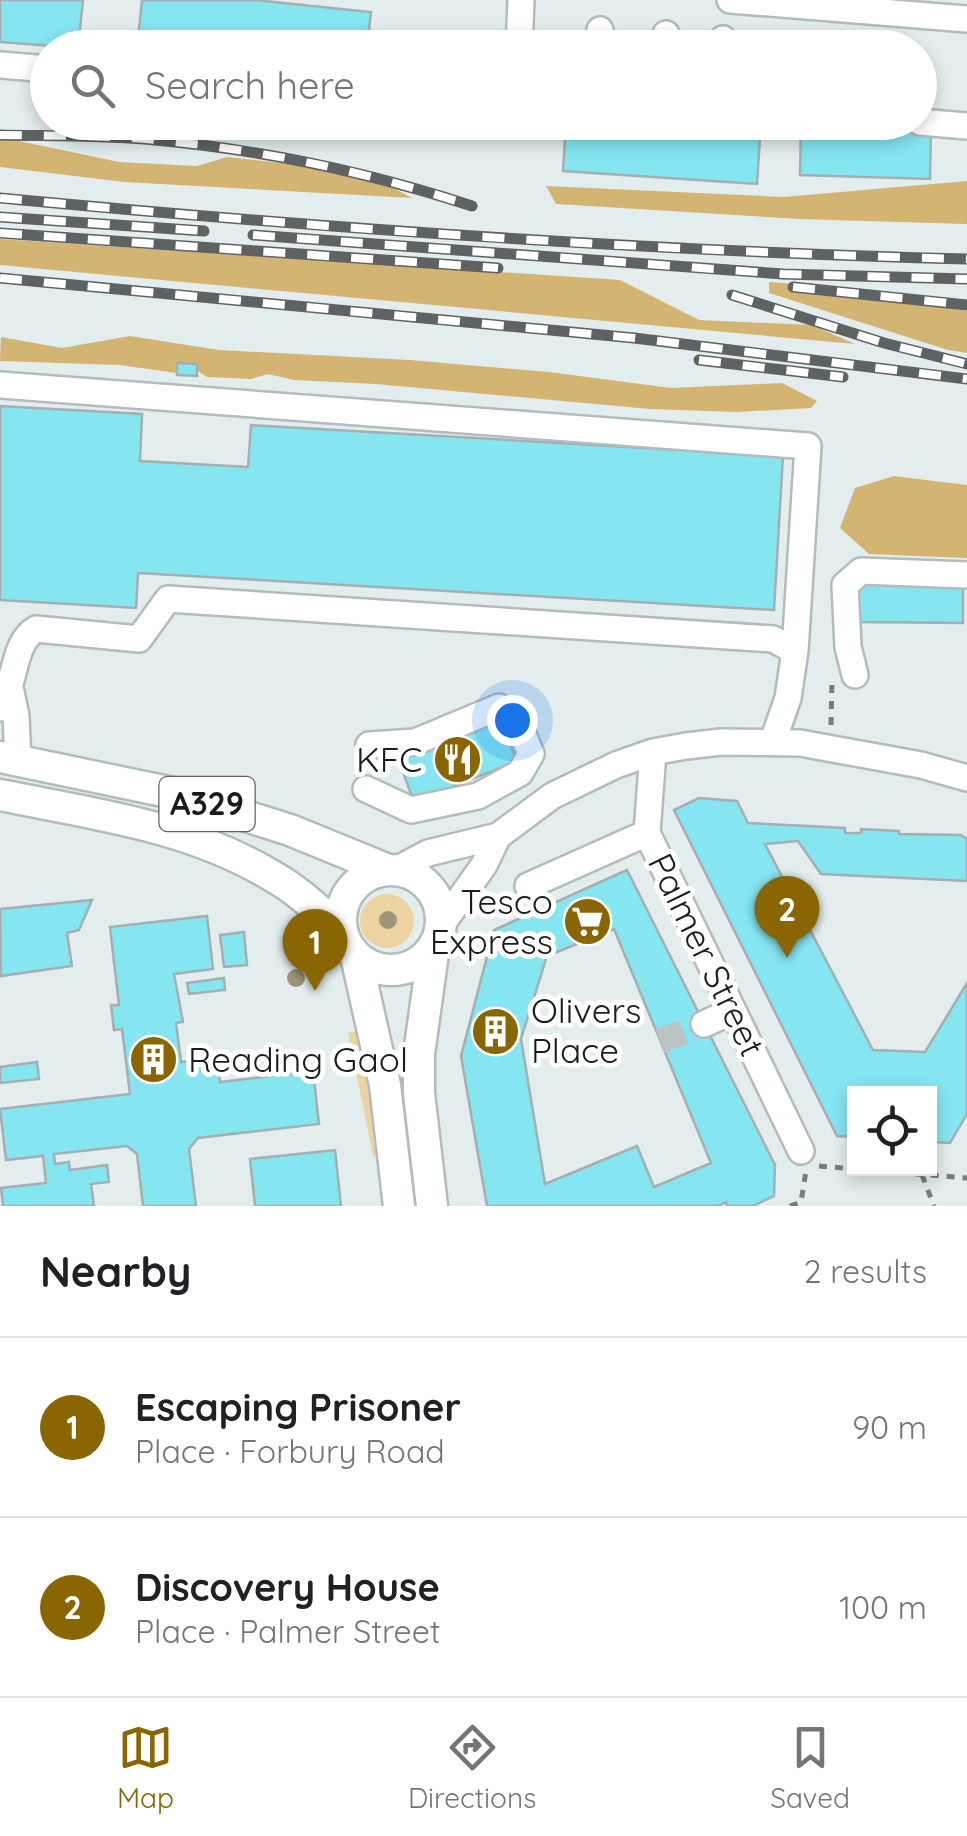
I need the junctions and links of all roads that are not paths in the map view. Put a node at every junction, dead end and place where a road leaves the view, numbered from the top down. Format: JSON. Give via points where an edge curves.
{"nodes":[{"id":1,"x":521,"y":0,"type":"edge"},
{"id":2,"x":730,"y":0,"type":"edge"},
{"id":3,"x":967,"y":19,"type":"edge"},
{"id":4,"x":520,"y":30,"type":"edge"},
{"id":5,"x":0,"y":65,"type":"edge"},
{"id":6,"x":30,"y":68,"type":"edge"},
{"id":7,"x":937,"y":123,"type":"edge"},
{"id":8,"x":967,"y":126,"type":"edge"},
{"id":9,"x":0,"y":385,"type":"edge"},
{"id":10,"x":967,"y":575,"type":"edge"},
{"id":11,"x":10,"y":642,"type":"edge"},
{"id":12,"x":795,"y":651,"type":"junction"},
{"id":13,"x":854,"y":675,"type":"dead end"},
{"id":14,"x":5,"y":700,"type":"edge"},
{"id":15,"x":773,"y":741,"type":"junction"},
{"id":16,"x":369,"y":744,"type":"dead end"},
{"id":17,"x":654,"y":752,"type":"junction"},
{"id":18,"x":9,"y":759,"type":"edge"},
{"id":19,"x":964,"y":770,"type":"edge"},
{"id":20,"x":366,"y":789,"type":"dead end"},
{"id":21,"x":0,"y":795,"type":"edge"},
{"id":22,"x":647,"y":833,"type":"junction"},
{"id":23,"x":498,"y":836,"type":"junction"},
{"id":24,"x":392,"y":870,"type":"junction"},
{"id":25,"x":528,"y":886,"type":"dead end"},
{"id":26,"x":438,"y":935,"type":"junction"},
{"id":27,"x":349,"y":943,"type":"junction"},
{"id":28,"x":733,"y":1011,"type":"junction"},
{"id":29,"x":704,"y":1024,"type":"tunnel mouth"},
{"id":30,"x":800,"y":1150,"type":"dead end"},
{"id":31,"x":399,"y":1206,"type":"edge"},
{"id":32,"x":432,"y":1206,"type":"edge"}],
"edges":[{"from":1,"to":4,"type":"street"},
{"from":2,"to":3,"type":"street"},
{"from":5,"to":6,"type":"street"},
{"from":7,"to":8,"type":"street"},
{"from":9,"to":12,"type":"street","via":[[808,446]]},
{"from":10,"to":13,"type":"street","via":[[861,571],[845,585]]},
{"from":11,"to":12,"type":"street","via":[[36,629],[138,639],[168,599],[773,638]]},
{"from":11,"to":14,"type":"street"},
{"from":12,"to":15,"type":"street"},
{"from":14,"to":18,"type":"street","via":[[16,716]]},
{"from":15,"to":17,"type":"street"},
{"from":15,"to":19,"type":"street"},
{"from":16,"to":20,"type":"street","via":[[415,742],[499,707],[516,717],[530,754],[520,773],[478,796],[410,810]]},
{"from":17,"to":22,"type":"street","name":"Palmer Street"},
{"from":17,"to":23,"type":"street","via":[[552,796]]},
{"from":18,"to":24,"type":"main road","number":"A329","via":[[173,793]]},
{"from":21,"to":27,"type":"main road","number":"A329","via":[[204,841],[277,878]]},
{"from":22,"to":25,"type":"street"},
{"from":22,"to":28,"type":"street","name":"Palmer Street"},
{"from":23,"to":24,"type":"street","via":[[428,853]]},
{"from":23,"to":26,"type":"street"},
{"from":24,"to":26,"type":"main road","via":[[433,892],[441,910]]},
{"from":24,"to":27,"type":"main road","via":[[374,872],[352,888],[341,914]]},
{"from":26,"to":27,"type":"main road","via":[[414,965],[401,970],[378,969]]},
{"from":26,"to":32,"type":"main road","via":[[419,1054]]},
{"from":27,"to":31,"type":"main road","via":[[385,1084]]},
{"from":28,"to":29,"type":"street"},
{"from":28,"to":30,"type":"street","name":"Palmer Street"}]}
